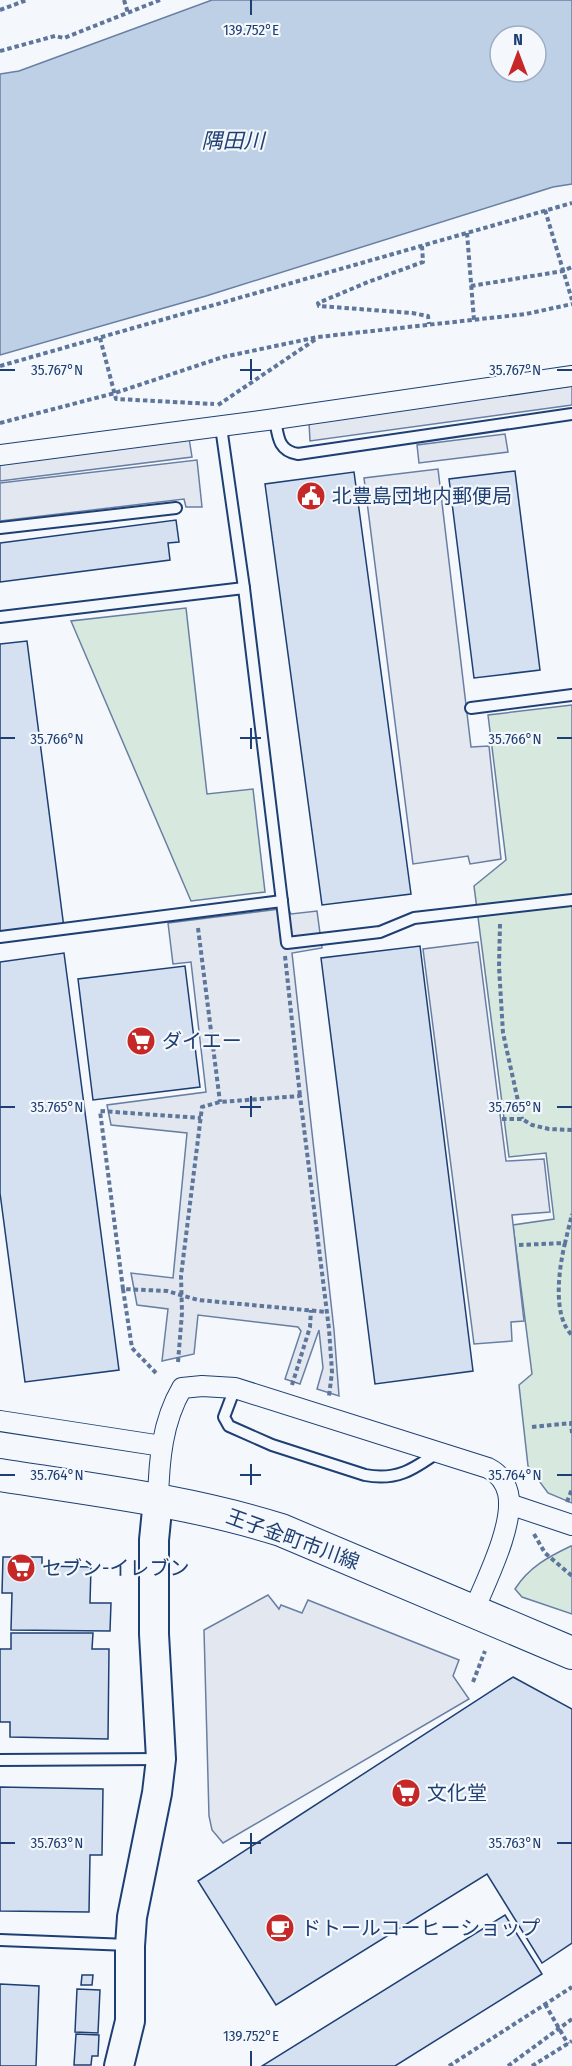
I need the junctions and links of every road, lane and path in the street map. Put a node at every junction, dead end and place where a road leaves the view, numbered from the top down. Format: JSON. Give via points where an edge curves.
{"nodes":[{"id":1,"x":27,"y":0,"type":"edge"},
{"id":2,"x":124,"y":0,"type":"edge"},
{"id":3,"x":160,"y":0,"type":"edge"},
{"id":4,"x":0,"y":10,"type":"edge"},
{"id":5,"x":128,"y":13,"type":"junction"},
{"id":6,"x":0,"y":51,"type":"edge"},
{"id":7,"x":572,"y":203,"type":"edge"},
{"id":8,"x":545,"y":210,"type":"junction"},
{"id":9,"x":467,"y":233,"type":"junction"},
{"id":10,"x":422,"y":246,"type":"junction"},
{"id":11,"x":572,"y":267,"type":"edge"},
{"id":12,"x":563,"y":271,"type":"junction"},
{"id":13,"x":471,"y":286,"type":"junction"},
{"id":14,"x":572,"y":302,"type":"edge"},
{"id":15,"x":474,"y":320,"type":"junction"},
{"id":16,"x":429,"y":324,"type":"junction"},
{"id":17,"x":318,"y":337,"type":"junction"},
{"id":18,"x":100,"y":338,"type":"junction"},
{"id":19,"x":0,"y":366,"type":"edge"},
{"id":20,"x":572,"y":376,"type":"edge"},
{"id":21,"x":115,"y":393,"type":"junction"},
{"id":22,"x":218,"y":405,"type":"junction"},
{"id":23,"x":572,"y":414,"type":"edge"},
{"id":24,"x":275,"y":419,"type":"junction"},
{"id":25,"x":0,"y":423,"type":"edge"},
{"id":26,"x":221,"y":427,"type":"junction"},
{"id":27,"x":0,"y":455,"type":"edge"},
{"id":28,"x":176,"y":508,"type":"dead end"},
{"id":29,"x":0,"y":528,"type":"edge"},
{"id":30,"x":244,"y":588,"type":"junction"},
{"id":31,"x":0,"y":617,"type":"edge"},
{"id":32,"x":572,"y":695,"type":"edge"},
{"id":33,"x":471,"y":708,"type":"dead end"},
{"id":34,"x":572,"y":900,"type":"edge"},
{"id":35,"x":282,"y":902,"type":"junction"},
{"id":36,"x":500,"y":908,"type":"junction"},
{"id":37,"x":197,"y":924,"type":"dead end"},
{"id":38,"x":0,"y":938,"type":"edge"},
{"id":39,"x":284,"y":946,"type":"dead end"},
{"id":40,"x":300,"y":1095,"type":"junction"},
{"id":41,"x":220,"y":1102,"type":"junction"},
{"id":42,"x":201,"y":1118,"type":"junction"},
{"id":43,"x":502,"y":1119,"type":"dead end"},
{"id":44,"x":522,"y":1119,"type":"junction"},
{"id":45,"x":572,"y":1130,"type":"edge"},
{"id":46,"x":572,"y":1214,"type":"edge"},
{"id":47,"x":565,"y":1243,"type":"junction"},
{"id":48,"x":519,"y":1245,"type":"dead end"},
{"id":49,"x":123,"y":1288,"type":"junction"},
{"id":50,"x":181,"y":1295,"type":"junction"},
{"id":51,"x":311,"y":1310,"type":"junction"},
{"id":52,"x":327,"y":1312,"type":"junction"},
{"id":53,"x":572,"y":1335,"type":"edge"},
{"id":54,"x":178,"y":1362,"type":"dead end"},
{"id":55,"x":156,"y":1373,"type":"dead end"},
{"id":56,"x":292,"y":1385,"type":"dead end"},
{"id":57,"x":235,"y":1388,"type":"junction"},
{"id":58,"x":329,"y":1396,"type":"dead end"},
{"id":59,"x":0,"y":1421,"type":"edge"},
{"id":60,"x":571,"y":1422,"type":"edge"},
{"id":61,"x":532,"y":1427,"type":"dead end"},
{"id":62,"x":572,"y":1433,"type":"edge"},
{"id":63,"x":162,"y":1446,"type":"junction"},
{"id":64,"x":438,"y":1452,"type":"junction"},
{"id":65,"x":0,"y":1475,"type":"edge"},
{"id":66,"x":572,"y":1489,"type":"edge"},
{"id":67,"x":158,"y":1500,"type":"junction"},
{"id":68,"x":509,"y":1504,"type":"junction"},
{"id":69,"x":568,"y":1516,"type":"edge"},
{"id":70,"x":532,"y":1531,"type":"dead end"},
{"id":71,"x":572,"y":1576,"type":"edge"},
{"id":72,"x":474,"y":1610,"type":"junction"},
{"id":73,"x":485,"y":1651,"type":"dead end"},
{"id":74,"x":572,"y":1653,"type":"edge"},
{"id":75,"x":473,"y":1682,"type":"dead end"},
{"id":76,"x":161,"y":1759,"type":"junction"},
{"id":77,"x":0,"y":1760,"type":"edge"},
{"id":78,"x":0,"y":1940,"type":"edge"},
{"id":79,"x":130,"y":1946,"type":"junction"},
{"id":80,"x":572,"y":1987,"type":"edge"},
{"id":81,"x":545,"y":2004,"type":"junction"},
{"id":82,"x":572,"y":2019,"type":"edge"},
{"id":83,"x":559,"y":2029,"type":"junction"},
{"id":84,"x":570,"y":2042,"type":"edge"},
{"id":85,"x":119,"y":2066,"type":"edge"},
{"id":86,"x":449,"y":2066,"type":"edge"},
{"id":87,"x":508,"y":2066,"type":"edge"},
{"id":88,"x":532,"y":2066,"type":"edge"}],
"edges":[{"from":1,"to":4,"type":"path"},
{"from":2,"to":5,"type":"path"},
{"from":3,"to":5,"type":"path"},
{"from":5,"to":6,"type":"path","via":[[64,39],[55,36]]},
{"from":7,"to":8,"type":"path"},
{"from":8,"to":9,"type":"path"},
{"from":8,"to":12,"type":"path"},
{"from":9,"to":10,"type":"path"},
{"from":9,"to":13,"type":"path"},
{"from":10,"to":16,"type":"path","via":[[423,262],[318,303],[412,312],[428,316]]},
{"from":10,"to":18,"type":"path"},
{"from":11,"to":12,"type":"path"},
{"from":12,"to":13,"type":"path"},
{"from":12,"to":14,"type":"path"},
{"from":13,"to":15,"type":"path"},
{"from":14,"to":15,"type":"path","via":[[526,314]]},
{"from":15,"to":16,"type":"path"},
{"from":16,"to":17,"type":"path"},
{"from":17,"to":21,"type":"path","via":[[223,357]]},
{"from":17,"to":22,"type":"path"},
{"from":18,"to":19,"type":"path"},
{"from":18,"to":21,"type":"path"},
{"from":20,"to":24,"type":"street"},
{"from":21,"to":22,"type":"path","via":[[116,399]]},
{"from":21,"to":25,"type":"path"},
{"from":22,"to":26,"type":"path"},
{"from":23,"to":24,"type":"lane","via":[[298,454],[283,448]]},
{"from":24,"to":26,"type":"street"},
{"from":26,"to":27,"type":"street"},
{"from":26,"to":30,"type":"lane"},
{"from":28,"to":29,"type":"lane"},
{"from":30,"to":31,"type":"lane"},
{"from":30,"to":35,"type":"lane"},
{"from":32,"to":33,"type":"lane"},
{"from":34,"to":36,"type":"lane"},
{"from":35,"to":36,"type":"lane","via":[[287,943],[380,932],[414,918]]},
{"from":35,"to":38,"type":"lane"},
{"from":36,"to":44,"type":"path","via":[[503,1033]]},
{"from":37,"to":41,"type":"path"},
{"from":39,"to":40,"type":"path"},
{"from":40,"to":41,"type":"path"},
{"from":40,"to":52,"type":"path"},
{"from":41,"to":42,"type":"path","via":[[202,1107]]},
{"from":42,"to":49,"type":"path","via":[[100,1111]]},
{"from":42,"to":50,"type":"path"},
{"from":43,"to":44,"type":"path"},
{"from":44,"to":45,"type":"path","via":[[541,1127]]},
{"from":46,"to":47,"type":"path"},
{"from":47,"to":48,"type":"path"},
{"from":47,"to":53,"type":"path","via":[[559,1295],[562,1319]]},
{"from":49,"to":50,"type":"path"},
{"from":49,"to":55,"type":"path","via":[[132,1348]]},
{"from":50,"to":51,"type":"path","via":[[198,1300]]},
{"from":50,"to":54,"type":"path"},
{"from":51,"to":52,"type":"path"},
{"from":51,"to":56,"type":"path","via":[[310,1327]]},
{"from":52,"to":58,"type":"path","via":[[332,1372]]},
{"from":57,"to":63,"type":"street","via":[[182,1388],[171,1407]]},
{"from":57,"to":64,"type":"street"},
{"from":57,"to":64,"type":"lane","via":[[224,1417],[229,1425],[272,1445],[380,1478],[396,1476]]},
{"from":59,"to":63,"type":"street"},
{"from":60,"to":61,"type":"path"},
{"from":60,"to":62,"type":"path"},
{"from":63,"to":67,"type":"street"},
{"from":64,"to":68,"type":"street","via":[[497,1473],[508,1491]]},
{"from":65,"to":67,"type":"main road","name":"王子金町市川線"},
{"from":66,"to":69,"type":"path"},
{"from":67,"to":72,"type":"main road","name":"王子金町市川線","via":[[235,1515],[281,1530]]},
{"from":67,"to":76,"type":"street","via":[[154,1634]]},
{"from":68,"to":69,"type":"street"},
{"from":68,"to":72,"type":"street","via":[[503,1537]]},
{"from":70,"to":71,"type":"path","via":[[545,1553]]},
{"from":72,"to":74,"type":"main road","name":"王子金町市川線"},
{"from":73,"to":75,"type":"path"},
{"from":76,"to":77,"type":"lane"},
{"from":76,"to":79,"type":"street"},
{"from":78,"to":79,"type":"lane"},
{"from":79,"to":85,"type":"street","via":[[130,2021]]},
{"from":80,"to":81,"type":"path"},
{"from":81,"to":83,"type":"path"},
{"from":81,"to":86,"type":"path"},
{"from":82,"to":83,"type":"path"},
{"from":83,"to":84,"type":"path"},
{"from":83,"to":87,"type":"path"},
{"from":84,"to":88,"type":"path"}]}
